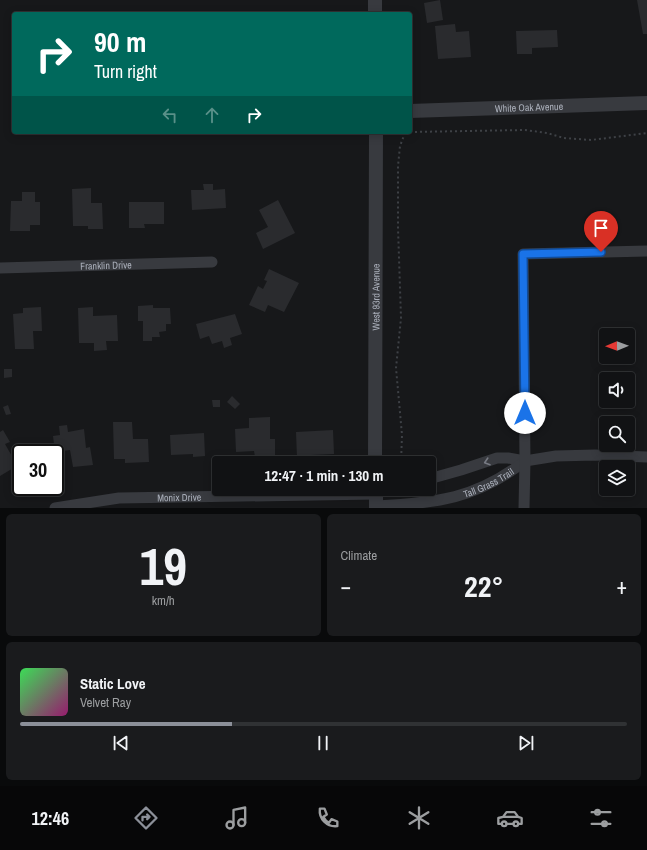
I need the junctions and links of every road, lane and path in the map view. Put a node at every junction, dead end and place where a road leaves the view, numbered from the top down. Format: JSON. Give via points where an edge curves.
{"nodes":[{"id":1,"x":375,"y":0,"type":"edge"},
{"id":2,"x":375,"y":12,"type":"edge"},
{"id":3,"x":647,"y":103,"type":"edge"},
{"id":4,"x":412,"y":111,"type":"edge"},
{"id":5,"x":412,"y":132,"type":"edge"},
{"id":6,"x":647,"y":132,"type":"edge"},
{"id":7,"x":376,"y":134,"type":"edge"},
{"id":8,"x":404,"y":134,"type":"edge"},
{"id":9,"x":647,"y":251,"type":"edge"},
{"id":10,"x":212,"y":262,"type":"dead end"},
{"id":11,"x":0,"y":268,"type":"edge"},
{"id":12,"x":375,"y":456,"type":"edge"},
{"id":13,"x":401,"y":456,"type":"edge"},
{"id":14,"x":647,"y":457,"type":"edge"},
{"id":15,"x":525,"y":461,"type":"junction"},
{"id":16,"x":436,"y":477,"type":"edge"},
{"id":17,"x":376,"y":499,"type":"edge"},
{"id":18,"x":55,"y":508,"type":"edge"},
{"id":19,"x":524,"y":508,"type":"edge"}],
"edges":[{"from":1,"to":2,"type":"street"},
{"from":3,"to":4,"type":"street","name":"White Oak Avenue"},
{"from":5,"to":6,"type":"path","via":[[525,130],[564,138],[591,140]]},
{"from":7,"to":12,"type":"street","name":"West 93rd Avenue"},
{"from":8,"to":13,"type":"path","via":[[398,166],[401,318],[396,368]]},
{"from":9,"to":15,"type":"street","via":[[523,254]]},
{"from":10,"to":11,"type":"street","name":"Franklin Drive"},
{"from":14,"to":15,"type":"street","name":"Tall Grass Trail","via":[[564,456]]},
{"from":15,"to":16,"type":"street","name":"Tall Grass Trail","one_way":true,"via":[[497,458]]},
{"from":15,"to":17,"type":"street","name":"Tall Grass Trail","via":[[507,475],[463,495],[412,505]]},
{"from":15,"to":19,"type":"street"},
{"from":17,"to":18,"type":"street","name":"Monix Drive","via":[[119,498]]}]}
